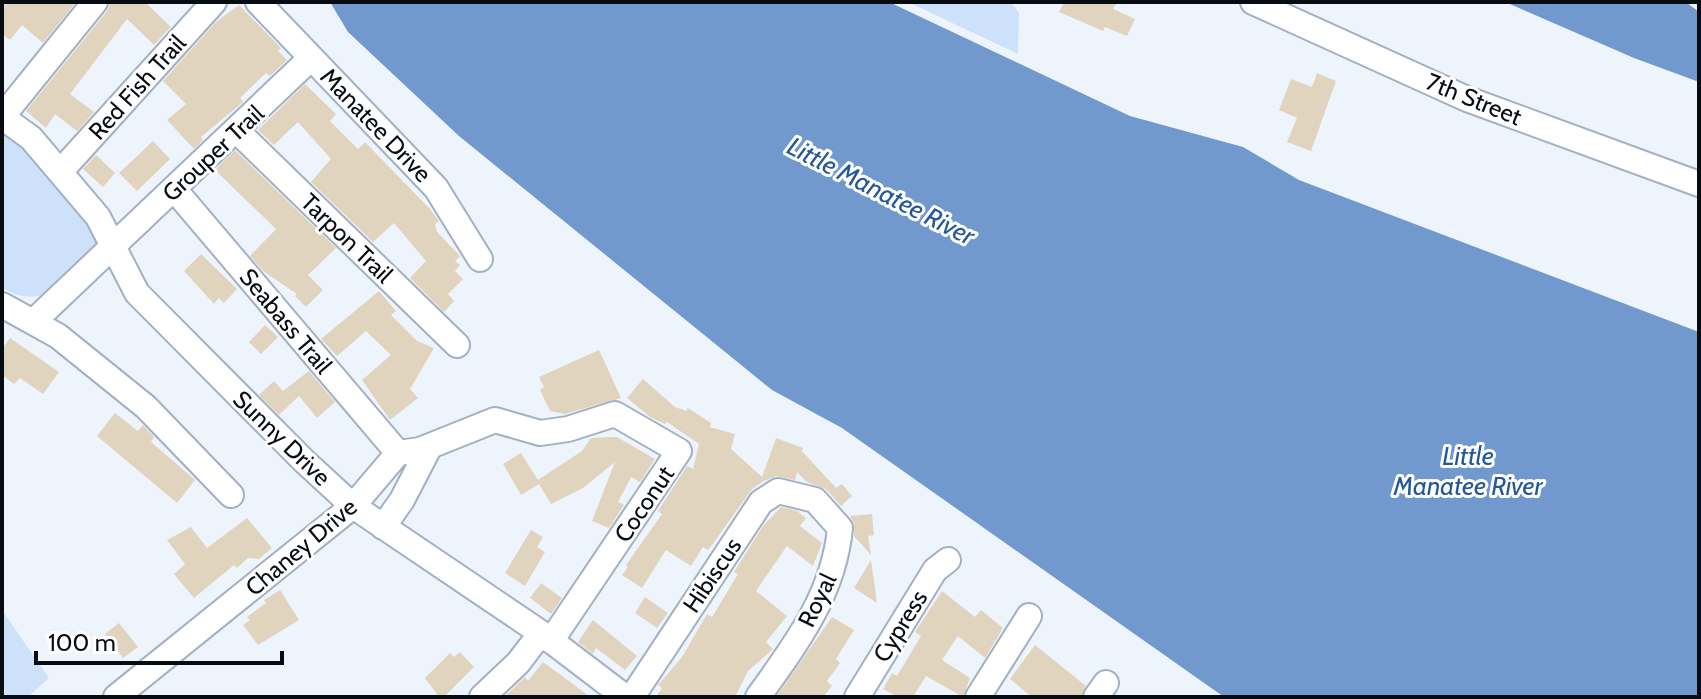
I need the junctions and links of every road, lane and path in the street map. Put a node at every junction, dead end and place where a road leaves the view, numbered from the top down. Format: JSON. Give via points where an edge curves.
{"nodes":[{"id":1,"x":95,"y":2,"type":"edge"},
{"id":2,"x":214,"y":2,"type":"edge"},
{"id":3,"x":258,"y":2,"type":"edge"},
{"id":4,"x":1253,"y":2,"type":"edge"},
{"id":5,"x":311,"y":58,"type":"junction"},
{"id":6,"x":2,"y":117,"type":"edge"},
{"id":7,"x":237,"y":131,"type":"junction"},
{"id":8,"x":60,"y":172,"type":"junction"},
{"id":9,"x":1699,"y":184,"type":"edge"},
{"id":10,"x":174,"y":189,"type":"junction"},
{"id":11,"x":113,"y":246,"type":"junction"},
{"id":12,"x":480,"y":259,"type":"dead end"},
{"id":13,"x":2,"y":305,"type":"edge"},
{"id":14,"x":33,"y":322,"type":"junction"},
{"id":15,"x":457,"y":345,"type":"dead end"},
{"id":16,"x":430,"y":446,"type":"junction"},
{"id":17,"x":398,"y":453,"type":"junction"},
{"id":18,"x":231,"y":495,"type":"dead end"},
{"id":19,"x":815,"y":500,"type":"joint"},
{"id":20,"x":353,"y":506,"type":"junction"},
{"id":21,"x":383,"y":527,"type":"junction"},
{"id":22,"x":948,"y":560,"type":"dead end"},
{"id":23,"x":1029,"y":616,"type":"dead end"},
{"id":24,"x":546,"y":637,"type":"junction"},
{"id":25,"x":116,"y":697,"type":"edge"},
{"id":26,"x":482,"y":697,"type":"edge"},
{"id":27,"x":625,"y":697,"type":"edge"},
{"id":28,"x":632,"y":697,"type":"edge"},
{"id":29,"x":758,"y":697,"type":"edge"},
{"id":30,"x":857,"y":697,"type":"edge"},
{"id":31,"x":978,"y":697,"type":"edge"}],
"edges":[{"from":1,"to":6,"type":"street"},
{"from":2,"to":8,"type":"street","name":"Red Fish Trail"},
{"from":3,"to":5,"type":"street","name":"Manatee Drive"},
{"from":4,"to":9,"type":"street","name":"7th Street","via":[[1467,99]]},
{"from":5,"to":7,"type":"street","name":"Grouper Trail"},
{"from":5,"to":12,"type":"street","name":"Manatee Drive","via":[[436,188]]},
{"from":6,"to":8,"type":"street","name":"Sunny Drive","via":[[31,138]]},
{"from":7,"to":10,"type":"street","name":"Grouper Trail"},
{"from":7,"to":15,"type":"street","name":"Tarpon Trail"},
{"from":8,"to":11,"type":"street","name":"Sunny Drive","via":[[98,217]]},
{"from":10,"to":11,"type":"street","name":"Grouper Trail"},
{"from":10,"to":17,"type":"street","name":"Seabass Trail"},
{"from":11,"to":14,"type":"street","name":"Grouper Trail"},
{"from":11,"to":20,"type":"street","name":"Sunny Drive","via":[[137,293]]},
{"from":13,"to":14,"type":"street"},
{"from":14,"to":18,"type":"street","via":[[146,407]]},
{"from":16,"to":17,"type":"street"},
{"from":16,"to":21,"type":"street"},
{"from":16,"to":24,"type":"street","name":"Coconut","via":[[495,420],[540,433],[615,414],[679,451]]},
{"from":17,"to":20,"type":"street","name":"Chaney Drive"},
{"from":19,"to":28,"type":"street","name":"Hibiscus","via":[[778,491],[761,502]]},
{"from":19,"to":29,"type":"street","name":"Royal","via":[[840,528],[838,555],[826,594]]},
{"from":20,"to":21,"type":"street","name":"Sunny Drive"},
{"from":20,"to":25,"type":"street","name":"Chaney Drive"},
{"from":21,"to":24,"type":"street","name":"Sunny Drive"},
{"from":22,"to":30,"type":"street","name":"Cypress","via":[[935,570]]},
{"from":23,"to":31,"type":"street"},
{"from":24,"to":26,"type":"street"},
{"from":24,"to":27,"type":"street","name":"Sunny Drive"}]}
